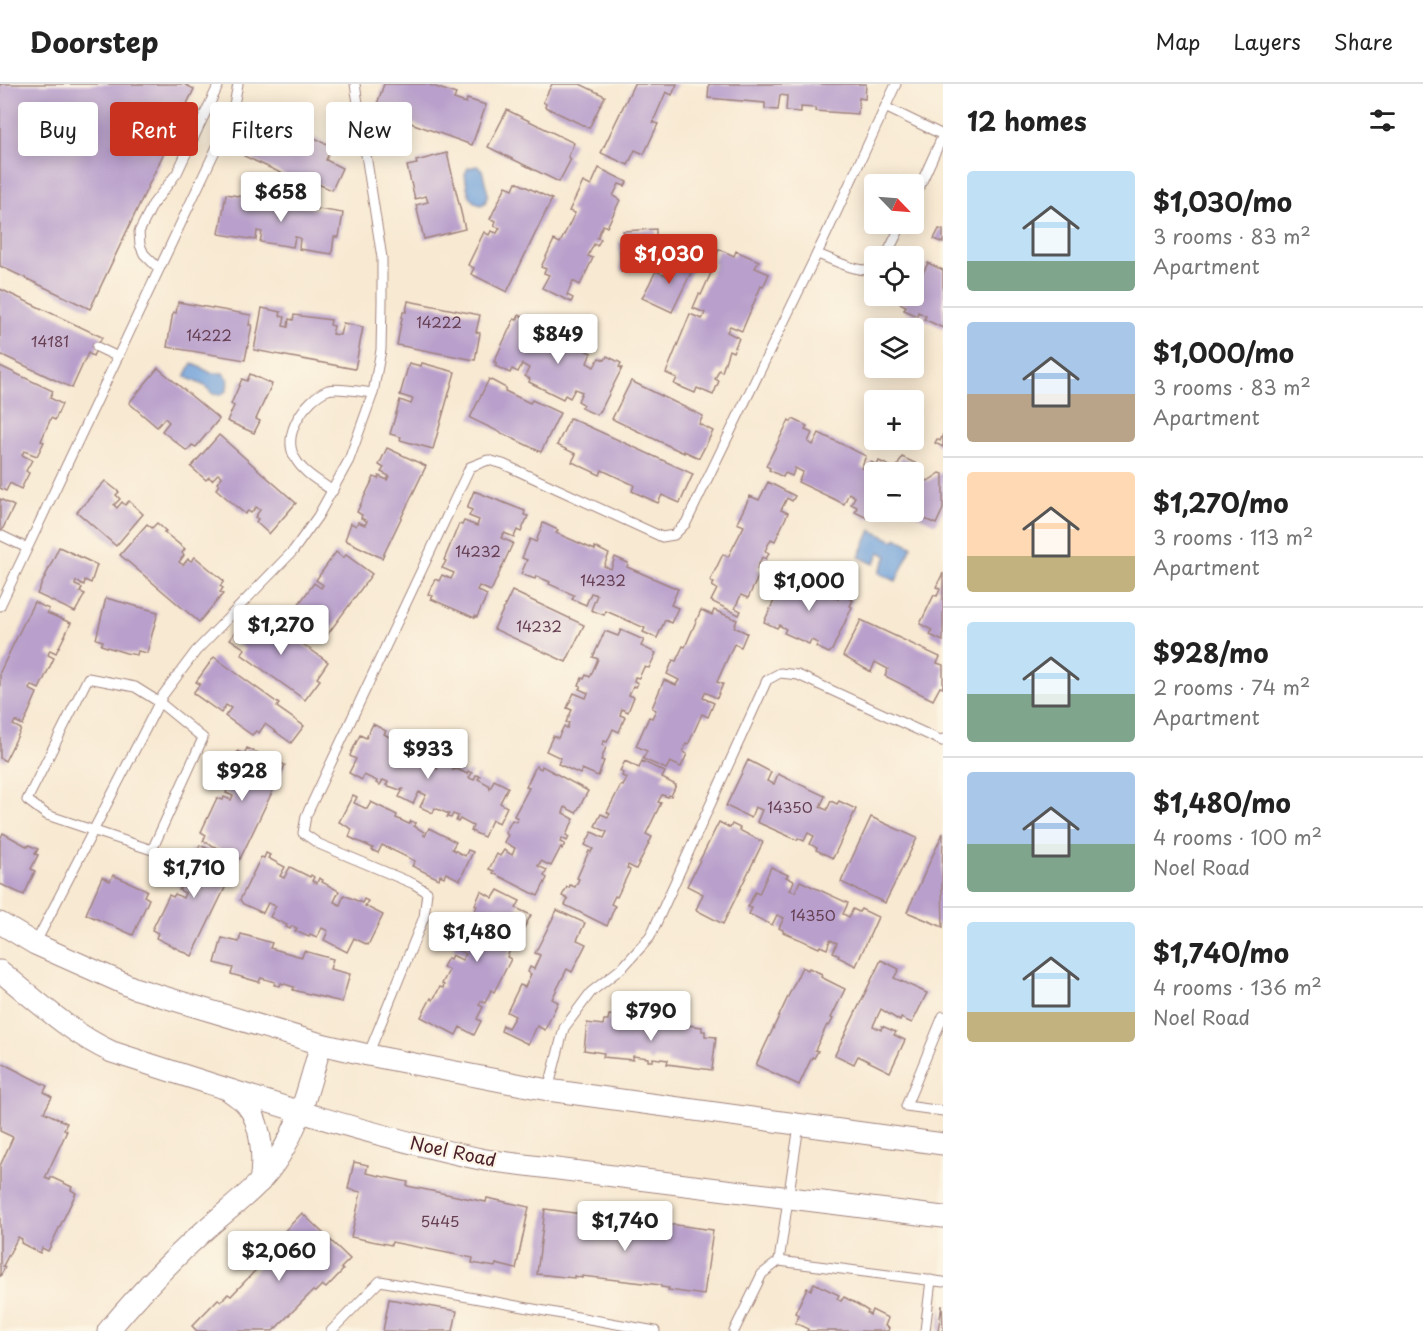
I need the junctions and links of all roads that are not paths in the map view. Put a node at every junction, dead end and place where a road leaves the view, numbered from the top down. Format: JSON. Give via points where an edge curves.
{"nodes":[{"id":1,"x":219,"y":84,"type":"edge"},
{"id":2,"x":237,"y":84,"type":"edge"},
{"id":3,"x":355,"y":84,"type":"edge"},
{"id":4,"x":896,"y":84,"type":"edge"},
{"id":5,"x":885,"y":107,"type":"junction"},
{"id":6,"x":943,"y":135,"type":"edge"},
{"id":7,"x":924,"y":178,"type":"edge"},
{"id":8,"x":817,"y":254,"type":"junction"},
{"id":9,"x":864,"y":268,"type":"edge"},
{"id":10,"x":159,"y":269,"type":"junction"},
{"id":11,"x":97,"y":347,"type":"dead end"},
{"id":12,"x":118,"y":357,"type":"junction"},
{"id":13,"x":374,"y":393,"type":"junction"},
{"id":14,"x":333,"y":491,"type":"junction"},
{"id":15,"x":0,"y":535,"type":"edge"},
{"id":16,"x":27,"y":548,"type":"junction"},
{"id":17,"x":0,"y":606,"type":"edge"},
{"id":18,"x":159,"y":702,"type":"junction"},
{"id":19,"x":943,"y":739,"type":"edge"},
{"id":20,"x":92,"y":832,"type":"junction"},
{"id":21,"x":0,"y":923,"type":"edge"},
{"id":22,"x":35,"y":944,"type":"junction"},
{"id":23,"x":0,"y":971,"type":"edge"},
{"id":24,"x":943,"y":1016,"type":"edge"},
{"id":25,"x":321,"y":1044,"type":"junction"},
{"id":26,"x":368,"y":1055,"type":"junction"},
{"id":27,"x":228,"y":1089,"type":"junction"},
{"id":28,"x":548,"y":1090,"type":"junction"},
{"id":29,"x":943,"y":1111,"type":"edge"},
{"id":30,"x":300,"y":1113,"type":"junction"},
{"id":31,"x":799,"y":1125,"type":"junction"},
{"id":32,"x":943,"y":1144,"type":"edge"},
{"id":33,"x":260,"y":1184,"type":"junction"},
{"id":34,"x":788,"y":1197,"type":"junction"},
{"id":35,"x":943,"y":1217,"type":"edge"},
{"id":36,"x":779,"y":1261,"type":"junction"},
{"id":37,"x":930,"y":1280,"type":"junction"},
{"id":38,"x":943,"y":1282,"type":"edge"},
{"id":39,"x":108,"y":1331,"type":"edge"},
{"id":40,"x":331,"y":1331,"type":"edge"},
{"id":41,"x":654,"y":1331,"type":"edge"},
{"id":42,"x":734,"y":1331,"type":"edge"},
{"id":43,"x":925,"y":1331,"type":"edge"}],
"edges":[{"from":1,"to":10,"type":"lane","via":[[177,173],[153,204],[139,232],[144,254]]},
{"from":2,"to":10,"type":"lane","via":[[232,115]]},
{"from":3,"to":13,"type":"lane","via":[[382,258],[381,351]]},
{"from":4,"to":5,"type":"lane"},
{"from":5,"to":6,"type":"lane"},
{"from":5,"to":8,"type":"lane"},
{"from":6,"to":7,"type":"lane"},
{"from":8,"to":9,"type":"lane"},
{"from":8,"to":26,"type":"lane","via":[[686,523],[674,535],[662,537],[503,464],[488,460],[470,467],[306,816],[303,833],[319,844],[427,892],[424,917]]},
{"from":10,"to":12,"type":"lane"},
{"from":11,"to":12,"type":"lane"},
{"from":12,"to":16,"type":"lane"},
{"from":13,"to":14,"type":"lane"},
{"from":13,"to":14,"type":"lane","via":[[329,389],[313,399],[299,416],[291,435],[293,456],[303,469]]},
{"from":14,"to":18,"type":"lane","via":[[293,550],[196,651]]},
{"from":15,"to":16,"type":"lane"},
{"from":16,"to":17,"type":"lane"},
{"from":18,"to":20,"type":"lane"},
{"from":18,"to":20,"type":"lane","via":[[203,738],[152,850]]},
{"from":18,"to":20,"type":"lane","via":[[135,687],[88,678],[27,800],[47,815]]},
{"from":19,"to":28,"type":"lane","via":[[798,675],[780,673],[767,680],[650,937],[623,967],[591,992],[564,1028]]},
{"from":20,"to":22,"type":"lane"},
{"from":21,"to":22,"type":"street"},
{"from":22,"to":25,"type":"street","via":[[134,988]]},
{"from":23,"to":27,"type":"street","name":"Noel Road","via":[[87,1040],[112,1052]]},
{"from":24,"to":29,"type":"lane","via":[[906,1106]]},
{"from":25,"to":26,"type":"street"},
{"from":25,"to":30,"type":"street"},
{"from":26,"to":28,"type":"street"},
{"from":27,"to":30,"type":"street","name":"Noel Road"},
{"from":27,"to":33,"type":"street","via":[[247,1105],[256,1123],[262,1149]]},
{"from":28,"to":31,"type":"street"},
{"from":30,"to":33,"type":"street","via":[[281,1154]]},
{"from":30,"to":34,"type":"street","name":"Noel Road","via":[[485,1160]]},
{"from":31,"to":32,"type":"street"},
{"from":31,"to":34,"type":"lane"},
{"from":33,"to":39,"type":"street","via":[[168,1265]]},
{"from":34,"to":35,"type":"street","name":"Noel Road"},
{"from":34,"to":36,"type":"lane"},
{"from":36,"to":37,"type":"lane"},
{"from":36,"to":42,"type":"lane","via":[[762,1274]]},
{"from":37,"to":38,"type":"lane"},
{"from":37,"to":43,"type":"lane"},
{"from":40,"to":41,"type":"lane","via":[[380,1281]]}]}
